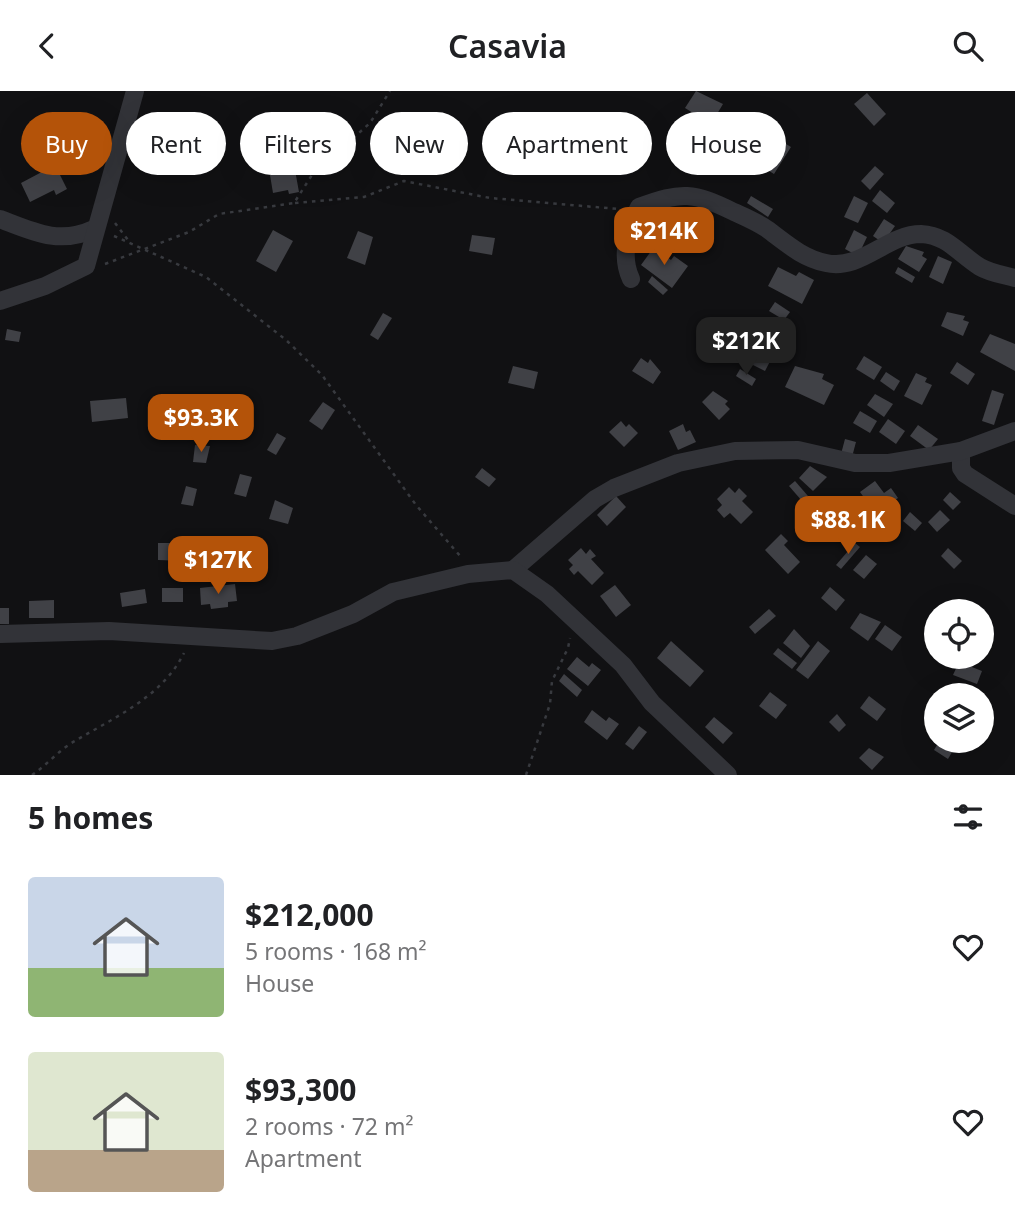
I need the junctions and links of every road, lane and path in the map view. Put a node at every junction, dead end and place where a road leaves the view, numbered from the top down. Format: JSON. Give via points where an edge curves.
{"nodes":[{"id":1,"x":135,"y":91,"type":"edge"},
{"id":2,"x":390,"y":91,"type":"edge"},
{"id":3,"x":294,"y":203,"type":"junction"},
{"id":4,"x":639,"y":207,"type":"junction"},
{"id":5,"x":0,"y":219,"type":"edge"},
{"id":6,"x":94,"y":229,"type":"junction"},
{"id":7,"x":142,"y":250,"type":"junction"},
{"id":8,"x":86,"y":265,"type":"junction"},
{"id":9,"x":1015,"y":278,"type":"edge"},
{"id":10,"x":631,"y":279,"type":"dead end"},
{"id":11,"x":0,"y":300,"type":"edge"},
{"id":12,"x":1015,"y":431,"type":"edge"},
{"id":13,"x":961,"y":451,"type":"junction"},
{"id":14,"x":1015,"y":506,"type":"edge"},
{"id":15,"x":513,"y":571,"type":"junction"},
{"id":16,"x":485,"y":572,"type":"junction"},
{"id":17,"x":572,"y":617,"type":"junction"},
{"id":18,"x":0,"y":634,"type":"edge"},
{"id":19,"x":192,"y":637,"type":"junction"},
{"id":20,"x":32,"y":775,"type":"edge"},
{"id":21,"x":526,"y":775,"type":"edge"},
{"id":22,"x":728,"y":775,"type":"edge"}],
"edges":[{"from":1,"to":6,"type":"street"},
{"from":2,"to":3,"type":"path","via":[[370,123],[312,175]]},
{"from":3,"to":4,"type":"path","via":[[364,197],[404,181],[490,198],[612,210]]},
{"from":3,"to":7,"type":"path","via":[[219,214],[189,232]]},
{"from":4,"to":9,"type":"street","via":[[676,194],[703,196],[765,228],[801,255],[826,263],[858,259],[911,235],[930,235],[982,268]]},
{"from":4,"to":10,"type":"street","via":[[628,229],[626,268]]},
{"from":5,"to":6,"type":"street","via":[[57,237]]},
{"from":6,"to":7,"type":"path","via":[[128,240]]},
{"from":6,"to":8,"type":"street"},
{"from":7,"to":8,"type":"path","via":[[112,263]]},
{"from":7,"to":16,"type":"path","via":[[206,277],[286,340],[322,375],[454,552]]},
{"from":8,"to":11,"type":"street","via":[[45,286]]},
{"from":12,"to":13,"type":"street"},
{"from":13,"to":14,"type":"street","via":[[965,474]]},
{"from":13,"to":15,"type":"street","via":[[869,464],[805,451],[709,455],[605,493]]},
{"from":15,"to":16,"type":"street"},
{"from":15,"to":17,"type":"street"},
{"from":16,"to":19,"type":"street","via":[[393,592],[366,609],[288,639],[257,642]]},
{"from":17,"to":21,"type":"path","via":[[568,648],[552,681],[550,704]]},
{"from":17,"to":22,"type":"street"},
{"from":18,"to":19,"type":"street","via":[[109,631]]},
{"from":19,"to":20,"type":"path","via":[[178,665],[135,707],[73,742]]}]}
